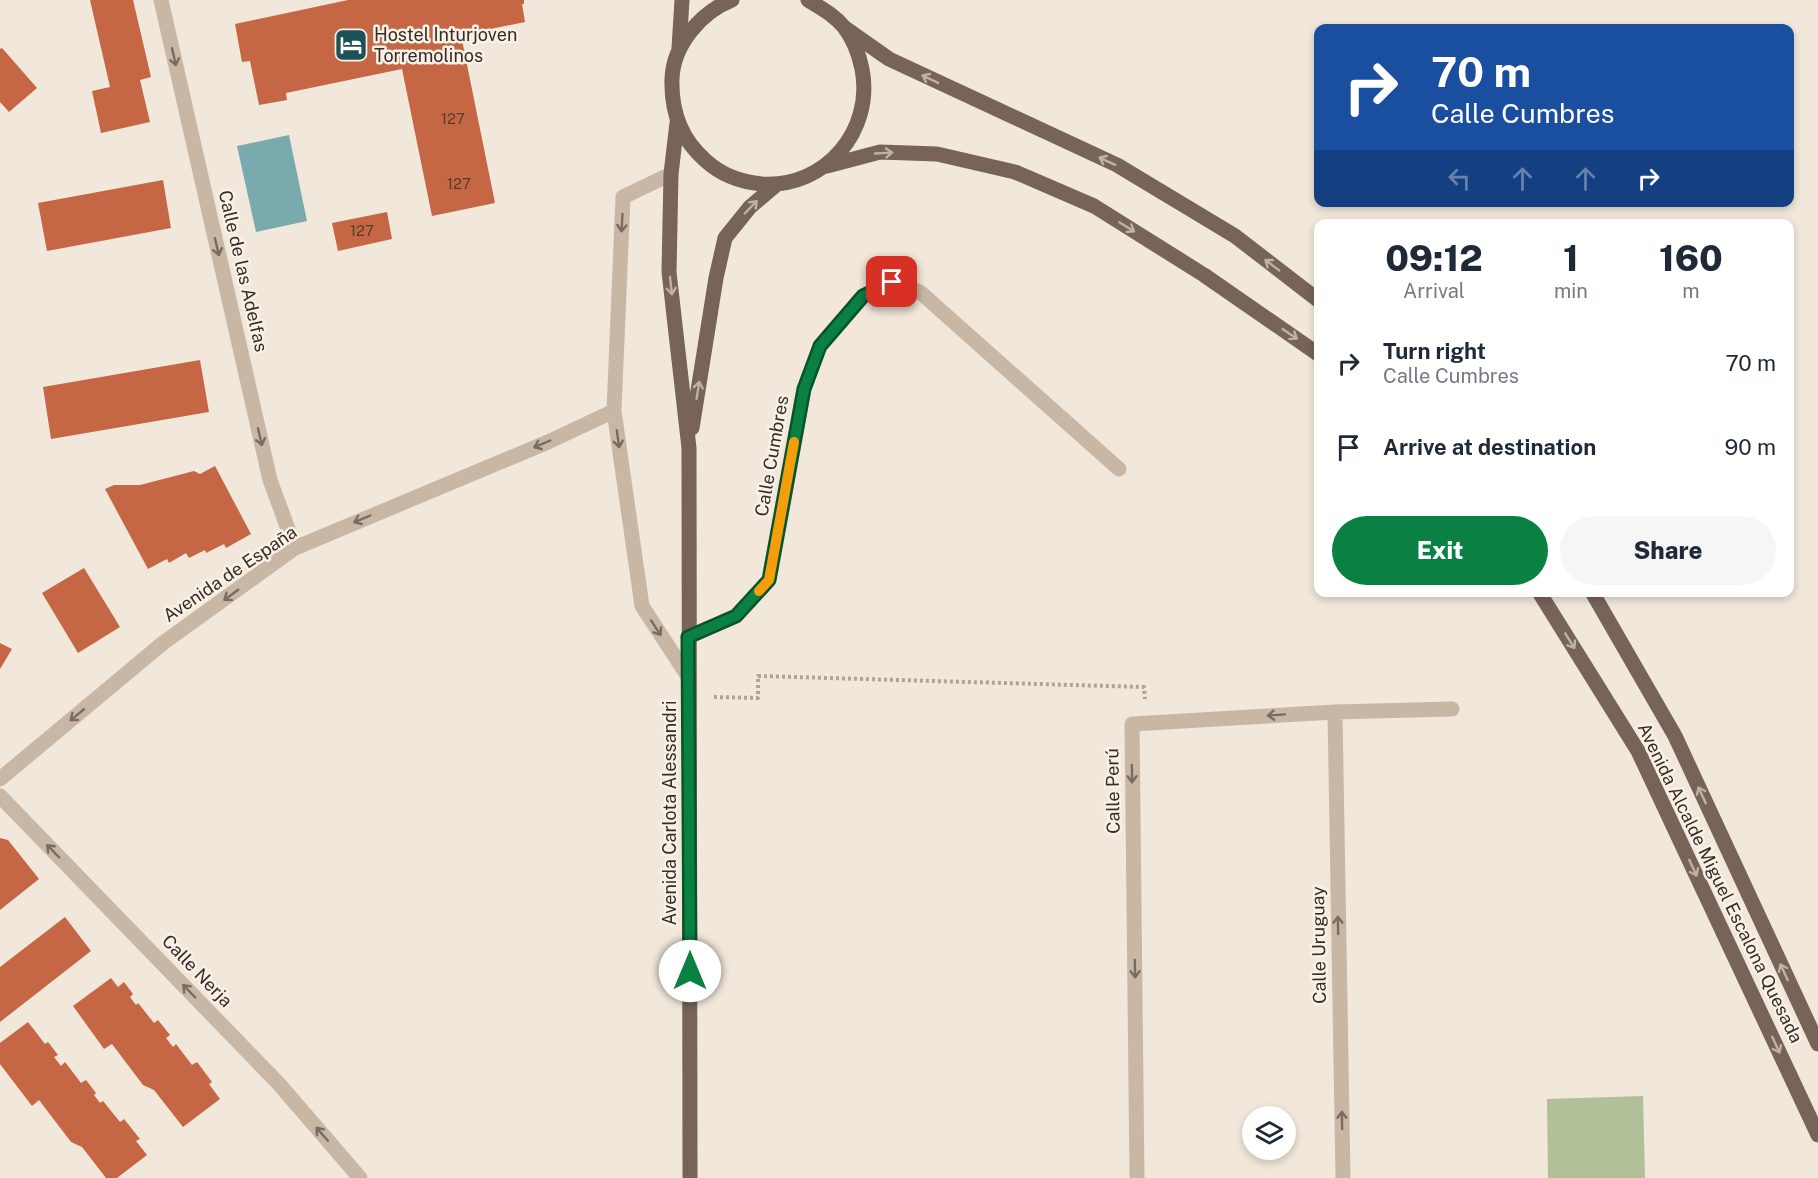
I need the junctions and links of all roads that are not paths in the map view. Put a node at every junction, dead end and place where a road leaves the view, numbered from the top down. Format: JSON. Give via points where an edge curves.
{"nodes":[{"id":1,"x":161,"y":0,"type":"edge"},
{"id":2,"x":682,"y":0,"type":"edge"},
{"id":3,"x":732,"y":0,"type":"edge"},
{"id":4,"x":808,"y":0,"type":"edge"},
{"id":5,"x":845,"y":28,"type":"junction"},
{"id":6,"x":679,"y":50,"type":"junction"},
{"id":7,"x":677,"y":123,"type":"junction"},
{"id":8,"x":827,"y":166,"type":"junction"},
{"id":9,"x":671,"y":174,"type":"junction"},
{"id":10,"x":776,"y":185,"type":"junction"},
{"id":11,"x":1314,"y":297,"type":"edge"},
{"id":12,"x":1314,"y":351,"type":"edge"},
{"id":13,"x":614,"y":411,"type":"junction"},
{"id":14,"x":689,"y":448,"type":"junction"},
{"id":15,"x":1119,"y":469,"type":"dead end"},
{"id":16,"x":295,"y":548,"type":"junction"},
{"id":17,"x":1542,"y":597,"type":"edge"},
{"id":18,"x":1595,"y":597,"type":"edge"},
{"id":19,"x":688,"y":637,"type":"junction"},
{"id":20,"x":689,"y":678,"type":"junction"},
{"id":21,"x":1452,"y":709,"type":"dead end"},
{"id":22,"x":1335,"y":712,"type":"junction"},
{"id":23,"x":0,"y":779,"type":"edge"},
{"id":24,"x":0,"y":796,"type":"edge"},
{"id":25,"x":1818,"y":1044,"type":"edge"},
{"id":26,"x":1818,"y":1135,"type":"edge"},
{"id":27,"x":360,"y":1178,"type":"edge"},
{"id":28,"x":690,"y":1178,"type":"edge"},
{"id":29,"x":1137,"y":1178,"type":"edge"},
{"id":30,"x":1343,"y":1178,"type":"edge"}],
"edges":[{"from":1,"to":16,"type":"street","name":"Calle de las Adelfas","one_way":true,"via":[[270,480]]},
{"from":2,"to":6,"type":"main road"},
{"from":3,"to":6,"type":"main road","via":[[718,5],[696,25]]},
{"from":4,"to":5,"type":"main road"},
{"from":5,"to":8,"type":"main road","via":[[860,55],[865,85],[861,115],[853,134]]},
{"from":11,"to":5,"type":"main road","one_way":true,"via":[[1234,236],[1117,165],[889,59]]},
{"from":6,"to":7,"type":"main road","via":[[672,74]]},
{"from":7,"to":9,"type":"main road","name":"Avenida Carlota Alessandri"},
{"from":7,"to":10,"type":"main road","via":[[693,150],[716,171],[745,183]]},
{"from":8,"to":10,"type":"main road","via":[[803,179]]},
{"from":8,"to":12,"type":"main road","one_way":true,"via":[[880,152],[937,154],[1015,172],[1094,206],[1204,275]]},
{"from":9,"to":13,"type":"street","one_way":true,"via":[[623,197]]},
{"from":9,"to":14,"type":"main road","name":"Avenida Carlota Alessandri","one_way":true,"via":[[669,272]]},
{"from":14,"to":10,"type":"main road","name":"Avenida Carlota Alessandri","one_way":true,"via":[[725,238],[750,207]]},
{"from":13,"to":16,"type":"street","name":"Avenida de España","one_way":true},
{"from":13,"to":20,"type":"street","one_way":true,"via":[[642,606]]},
{"from":14,"to":19,"type":"main road","name":"Avenida Carlota Alessandri"},
{"from":15,"to":19,"type":"street","name":"Calle Cumbres","via":[[920,292],[892,282],[863,296],[820,346],[804,389],[769,580],[736,616]]},
{"from":16,"to":23,"type":"street","name":"Avenida de España","one_way":true,"via":[[164,643]]},
{"from":17,"to":26,"type":"main road","name":"Avenida Alcalde Miguel Escalona Quesada","one_way":true,"via":[[1638,751]]},
{"from":25,"to":18,"type":"main road","name":"Avenida Alcalde Miguel Escalona Quesada","one_way":true,"via":[[1675,736]]},
{"from":19,"to":20,"type":"main road","name":"Avenida Carlota Alessandri"},
{"from":20,"to":28,"type":"main road","name":"Avenida Carlota Alessandri"},
{"from":21,"to":22,"type":"street"},
{"from":22,"to":29,"type":"street","name":"Calle Perú","one_way":true,"via":[[1132,724]]},
{"from":30,"to":22,"type":"street","name":"Calle Uruguay","one_way":true},
{"from":27,"to":24,"type":"street","name":"Calle Nerja","one_way":true,"via":[[279,1084]]}]}
